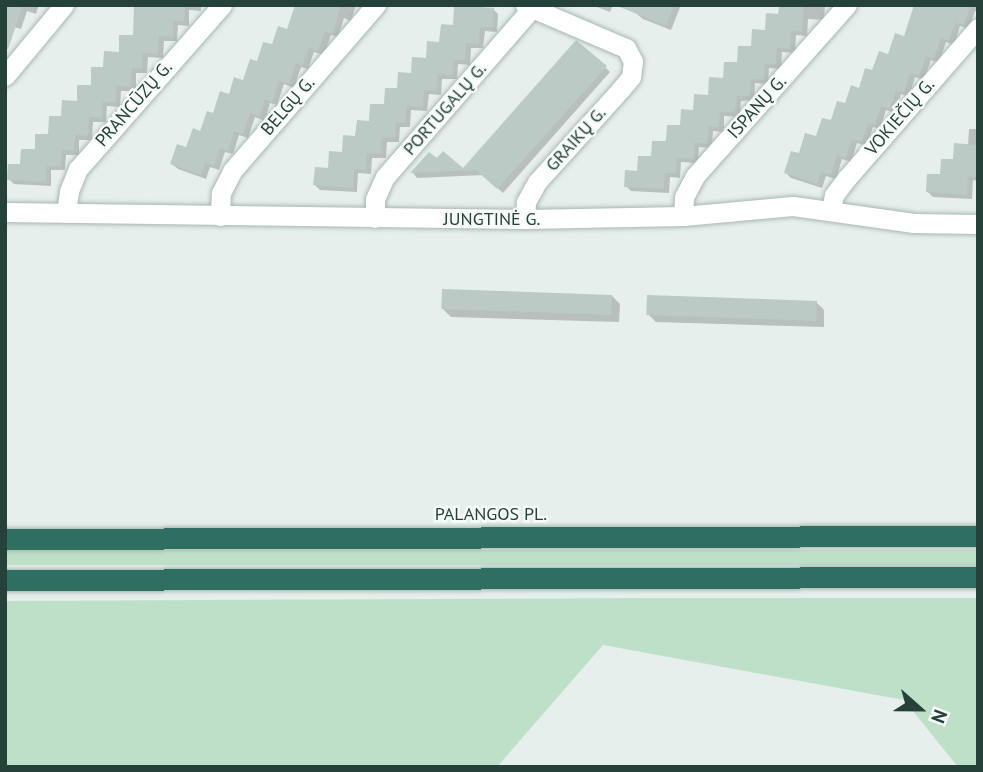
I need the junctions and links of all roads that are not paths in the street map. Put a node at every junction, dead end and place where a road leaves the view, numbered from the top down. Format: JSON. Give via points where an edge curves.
{"nodes":[{"id":1,"x":64,"y":5,"type":"edge"},
{"id":2,"x":222,"y":5,"type":"edge"},
{"id":3,"x":376,"y":5,"type":"edge"},
{"id":4,"x":847,"y":5,"type":"edge"},
{"id":5,"x":528,"y":7,"type":"edge"},
{"id":6,"x":978,"y":27,"type":"edge"},
{"id":7,"x":5,"y":76,"type":"edge"},
{"id":8,"x":831,"y":211,"type":"junction"},
{"id":9,"x":5,"y":212,"type":"edge"},
{"id":10,"x":66,"y":213,"type":"junction"},
{"id":11,"x":220,"y":216,"type":"junction"},
{"id":12,"x":683,"y":216,"type":"junction"},
{"id":13,"x":375,"y":218,"type":"junction"},
{"id":14,"x":525,"y":219,"type":"junction"},
{"id":15,"x":978,"y":224,"type":"edge"},
{"id":16,"x":978,"y":536,"type":"edge"},
{"id":17,"x":5,"y":538,"type":"edge"},
{"id":18,"x":978,"y":577,"type":"edge"},
{"id":19,"x":5,"y":580,"type":"edge"}],
"edges":[{"from":1,"to":7,"type":"street"},
{"from":2,"to":10,"type":"street","name":"PRANCŪZŲ G.","via":[[78,169]]},
{"from":3,"to":11,"type":"street","name":"BELGŲ G.","via":[[232,171],[221,193]]},
{"from":4,"to":12,"type":"street","name":"ISPANŲ G.","via":[[695,176],[684,197]]},
{"from":5,"to":13,"type":"street","name":"PORTUGALŲ G.","via":[[385,177],[375,200]]},
{"from":5,"to":14,"type":"street","name":"GRAIKŲ G.","via":[[626,48],[633,61],[631,77],[537,182],[526,202]]},
{"from":6,"to":8,"type":"street","name":"VOKIEČIŲ G.","via":[[847,178],[834,195]]},
{"from":8,"to":12,"type":"street","name":"JUNGTINĖ G.","via":[[793,206]]},
{"from":8,"to":15,"type":"street","name":"JUNGTINĖ G.","via":[[914,223]]},
{"from":9,"to":10,"type":"street","name":"JUNGTINĖ G."},
{"from":10,"to":11,"type":"street","name":"JUNGTINĖ G."},
{"from":11,"to":13,"type":"street","name":"JUNGTINĖ G."},
{"from":12,"to":14,"type":"street","name":"JUNGTINĖ G."},
{"from":13,"to":14,"type":"street","name":"JUNGTINĖ G."},
{"from":16,"to":17,"type":"highway","name":"PALANGOS PL."},
{"from":18,"to":19,"type":"highway"}]}
